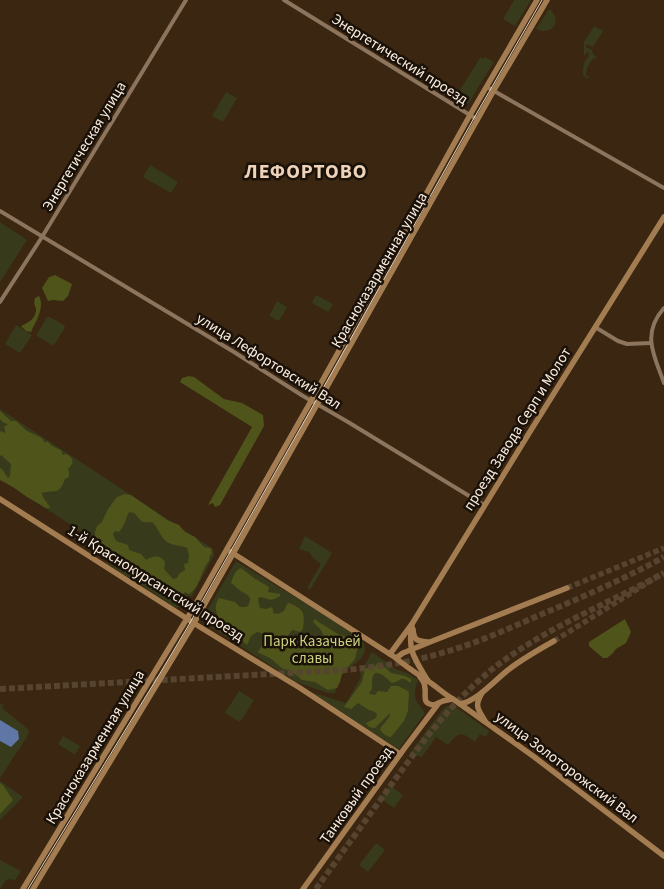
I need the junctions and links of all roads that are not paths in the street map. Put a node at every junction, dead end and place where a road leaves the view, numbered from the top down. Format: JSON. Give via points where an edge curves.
{"nodes":[{"id":1,"x":186,"y":0,"type":"edge"},
{"id":2,"x":284,"y":0,"type":"edge"},
{"id":3,"x":537,"y":0,"type":"edge"},
{"id":4,"x":547,"y":0,"type":"edge"},
{"id":5,"x":487,"y":86,"type":"junction"},
{"id":6,"x":494,"y":90,"type":"junction"},
{"id":7,"x":470,"y":115,"type":"junction"},
{"id":8,"x":478,"y":120,"type":"junction"},
{"id":9,"x":664,"y":188,"type":"edge"},
{"id":10,"x":0,"y":211,"type":"edge"},
{"id":11,"x":664,"y":216,"type":"edge"},
{"id":12,"x":42,"y":237,"type":"junction"},
{"id":13,"x":0,"y":302,"type":"edge"},
{"id":14,"x":664,"y":308,"type":"edge"},
{"id":15,"x":595,"y":327,"type":"junction"},
{"id":16,"x":650,"y":343,"type":"junction"},
{"id":17,"x":664,"y":383,"type":"edge"},
{"id":18,"x":310,"y":401,"type":"junction"},
{"id":19,"x":317,"y":405,"type":"junction"},
{"id":20,"x":0,"y":499,"type":"edge"},
{"id":21,"x":484,"y":505,"type":"junction"},
{"id":22,"x":226,"y":549,"type":"junction"},
{"id":23,"x":233,"y":553,"type":"junction"},
{"id":24,"x":566,"y":588,"type":"tunnel mouth"},
{"id":25,"x":187,"y":618,"type":"junction"},
{"id":26,"x":412,"y":622,"type":"junction"},
{"id":27,"x":194,"y":623,"type":"junction"},
{"id":28,"x":554,"y":641,"type":"tunnel mouth"},
{"id":29,"x":430,"y":642,"type":"junction"},
{"id":30,"x":412,"y":650,"type":"junction"},
{"id":31,"x":393,"y":656,"type":"junction"},
{"id":32,"x":418,"y":675,"type":"junction"},
{"id":33,"x":429,"y":682,"type":"junction"},
{"id":34,"x":439,"y":690,"type":"junction"},
{"id":35,"x":483,"y":691,"type":"junction"},
{"id":36,"x":425,"y":692,"type":"junction"},
{"id":37,"x":453,"y":699,"type":"junction"},
{"id":38,"x":427,"y":703,"type":"junction"},
{"id":39,"x":439,"y":703,"type":"junction"},
{"id":40,"x":460,"y":704,"type":"junction"},
{"id":41,"x":428,"y":715,"type":"junction"},
{"id":42,"x":486,"y":722,"type":"junction"},
{"id":43,"x":400,"y":754,"type":"junction"},
{"id":44,"x":664,"y":856,"type":"edge"},
{"id":45,"x":23,"y":889,"type":"edge"},
{"id":46,"x":33,"y":889,"type":"edge"},
{"id":47,"x":303,"y":889,"type":"edge"}],
"edges":[{"from":1,"to":12,"type":"street","name":"Энергетическая улица"},
{"from":2,"to":7,"type":"street","name":"Энергетический проезд"},
{"from":3,"to":5,"type":"street","name":"Красноказарменная улица"},
{"from":4,"to":6,"type":"street","name":"Красноказарменная улица"},
{"from":5,"to":6,"type":"street"},
{"from":5,"to":7,"type":"street","name":"Красноказарменная улица"},
{"from":6,"to":8,"type":"street","name":"Красноказарменная улица"},
{"from":6,"to":9,"type":"street"},
{"from":7,"to":8,"type":"street","name":"Энергетический проезд"},
{"from":7,"to":18,"type":"street","name":"Красноказарменная улица"},
{"from":8,"to":19,"type":"street","name":"Красноказарменная улица"},
{"from":10,"to":12,"type":"street","name":"улица Лефортовский Вал"},
{"from":11,"to":15,"type":"street","name":"проезд Завода Серп и Молот"},
{"from":12,"to":13,"type":"street","name":"Энергетическая улица"},
{"from":12,"to":18,"type":"street","name":"улица Лефортовский Вал"},
{"from":14,"to":16,"type":"street","via":[[654,324]]},
{"from":15,"to":16,"type":"street","via":[[627,344]]},
{"from":15,"to":21,"type":"street","name":"проезд Завода Серп и Молот"},
{"from":16,"to":17,"type":"street"},
{"from":18,"to":19,"type":"street","name":"улица Лефортовский Вал"},
{"from":18,"to":22,"type":"street","name":"Красноказарменная улица"},
{"from":19,"to":21,"type":"street","name":"улица Лефортовский Вал"},
{"from":19,"to":23,"type":"street","name":"Красноказарменная улица"},
{"from":20,"to":25,"type":"street","name":"1-й Краснокурсантский проезд"},
{"from":21,"to":26,"type":"street","name":"проезд Завода Серп и Молот"},
{"from":22,"to":23,"type":"street"},
{"from":22,"to":25,"type":"street","name":"Красноказарменная улица"},
{"from":23,"to":27,"type":"street","name":"Красноказарменная улица"},
{"from":23,"to":31,"type":"street"},
{"from":24,"to":29,"type":"street"},
{"from":25,"to":27,"type":"street","name":"1-й Краснокурсантский проезд"},
{"from":25,"to":45,"type":"street","name":"Красноказарменная улица"},
{"from":26,"to":29,"type":"street","via":[[416,639]]},
{"from":26,"to":30,"type":"street"},
{"from":26,"to":31,"type":"street","name":"проезд Завода Серп и Молот"},
{"from":27,"to":43,"type":"street","name":"1-й Краснокурсантский проезд"},
{"from":27,"to":46,"type":"street","name":"Красноказарменная улица"},
{"from":28,"to":35,"type":"street","via":[[529,655]]},
{"from":29,"to":30,"type":"street"},
{"from":30,"to":31,"type":"street"},
{"from":30,"to":33,"type":"street"},
{"from":31,"to":32,"type":"street","name":"улица Золоторожский Вал"},
{"from":32,"to":33,"type":"street","name":"улица Золоторожский Вал"},
{"from":32,"to":36,"type":"street","via":[[424,683]]},
{"from":33,"to":34,"type":"street","name":"улица Золоторожский Вал"},
{"from":34,"to":36,"type":"street","via":[[431,688]]},
{"from":34,"to":37,"type":"street","name":"улица Золоторожский Вал"},
{"from":34,"to":39,"type":"street","via":[[442,698]]},
{"from":35,"to":40,"type":"street"},
{"from":35,"to":42,"type":"street","via":[[477,704]]},
{"from":36,"to":38,"type":"street"},
{"from":37,"to":39,"type":"street"},
{"from":37,"to":40,"type":"street","name":"улица Золоторожский Вал"},
{"from":38,"to":39,"type":"street"},
{"from":38,"to":41,"type":"street"},
{"from":39,"to":41,"type":"street","name":"Танковый проезд"},
{"from":40,"to":42,"type":"street","name":"улица Золоторожский Вал"},
{"from":41,"to":43,"type":"street","name":"Танковый проезд"},
{"from":42,"to":44,"type":"street","name":"улица Золоторожский Вал"},
{"from":43,"to":47,"type":"street","name":"Танковый проезд"}]}
